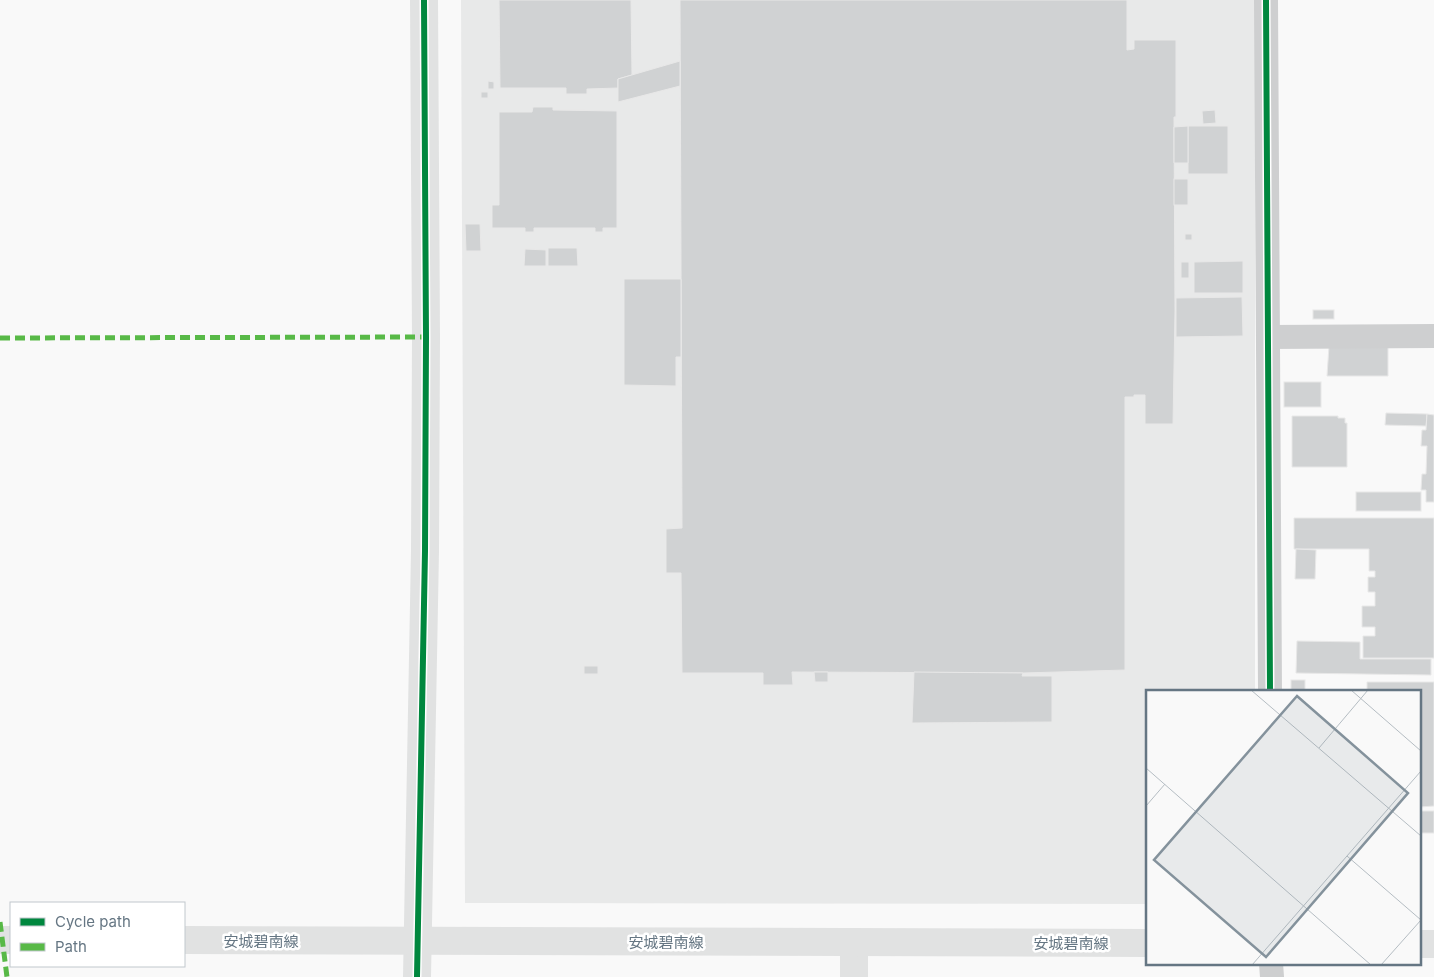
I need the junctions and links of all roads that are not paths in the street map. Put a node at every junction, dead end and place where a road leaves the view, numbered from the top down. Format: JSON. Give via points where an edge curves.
{"nodes":[{"id":1,"x":424,"y":0,"type":"edge"},
{"id":2,"x":1266,"y":0,"type":"edge"},
{"id":3,"x":1434,"y":336,"type":"edge"},
{"id":4,"x":1268,"y":337,"type":"junction"},
{"id":5,"x":1270,"y":690,"type":"edge"},
{"id":6,"x":185,"y":940,"type":"edge"},
{"id":7,"x":417,"y":941,"type":"junction"},
{"id":8,"x":854,"y":943,"type":"junction"},
{"id":9,"x":1146,"y":944,"type":"edge"},
{"id":10,"x":1271,"y":964,"type":"edge"},
{"id":11,"x":417,"y":977,"type":"edge"},
{"id":12,"x":854,"y":977,"type":"edge"},
{"id":13,"x":1272,"y":977,"type":"edge"}],
"edges":[{"from":1,"to":7,"type":"street","via":[[425,551]]},
{"from":2,"to":4,"type":"street"},
{"from":3,"to":4,"type":"street"},
{"from":4,"to":5,"type":"street"},
{"from":6,"to":7,"type":"street","name":"安城碧南線"},
{"from":7,"to":8,"type":"street","name":"安城碧南線"},
{"from":7,"to":11,"type":"street"},
{"from":8,"to":9,"type":"street","name":"安城碧南線"},
{"from":8,"to":12,"type":"street"},
{"from":10,"to":13,"type":"street"}]}
